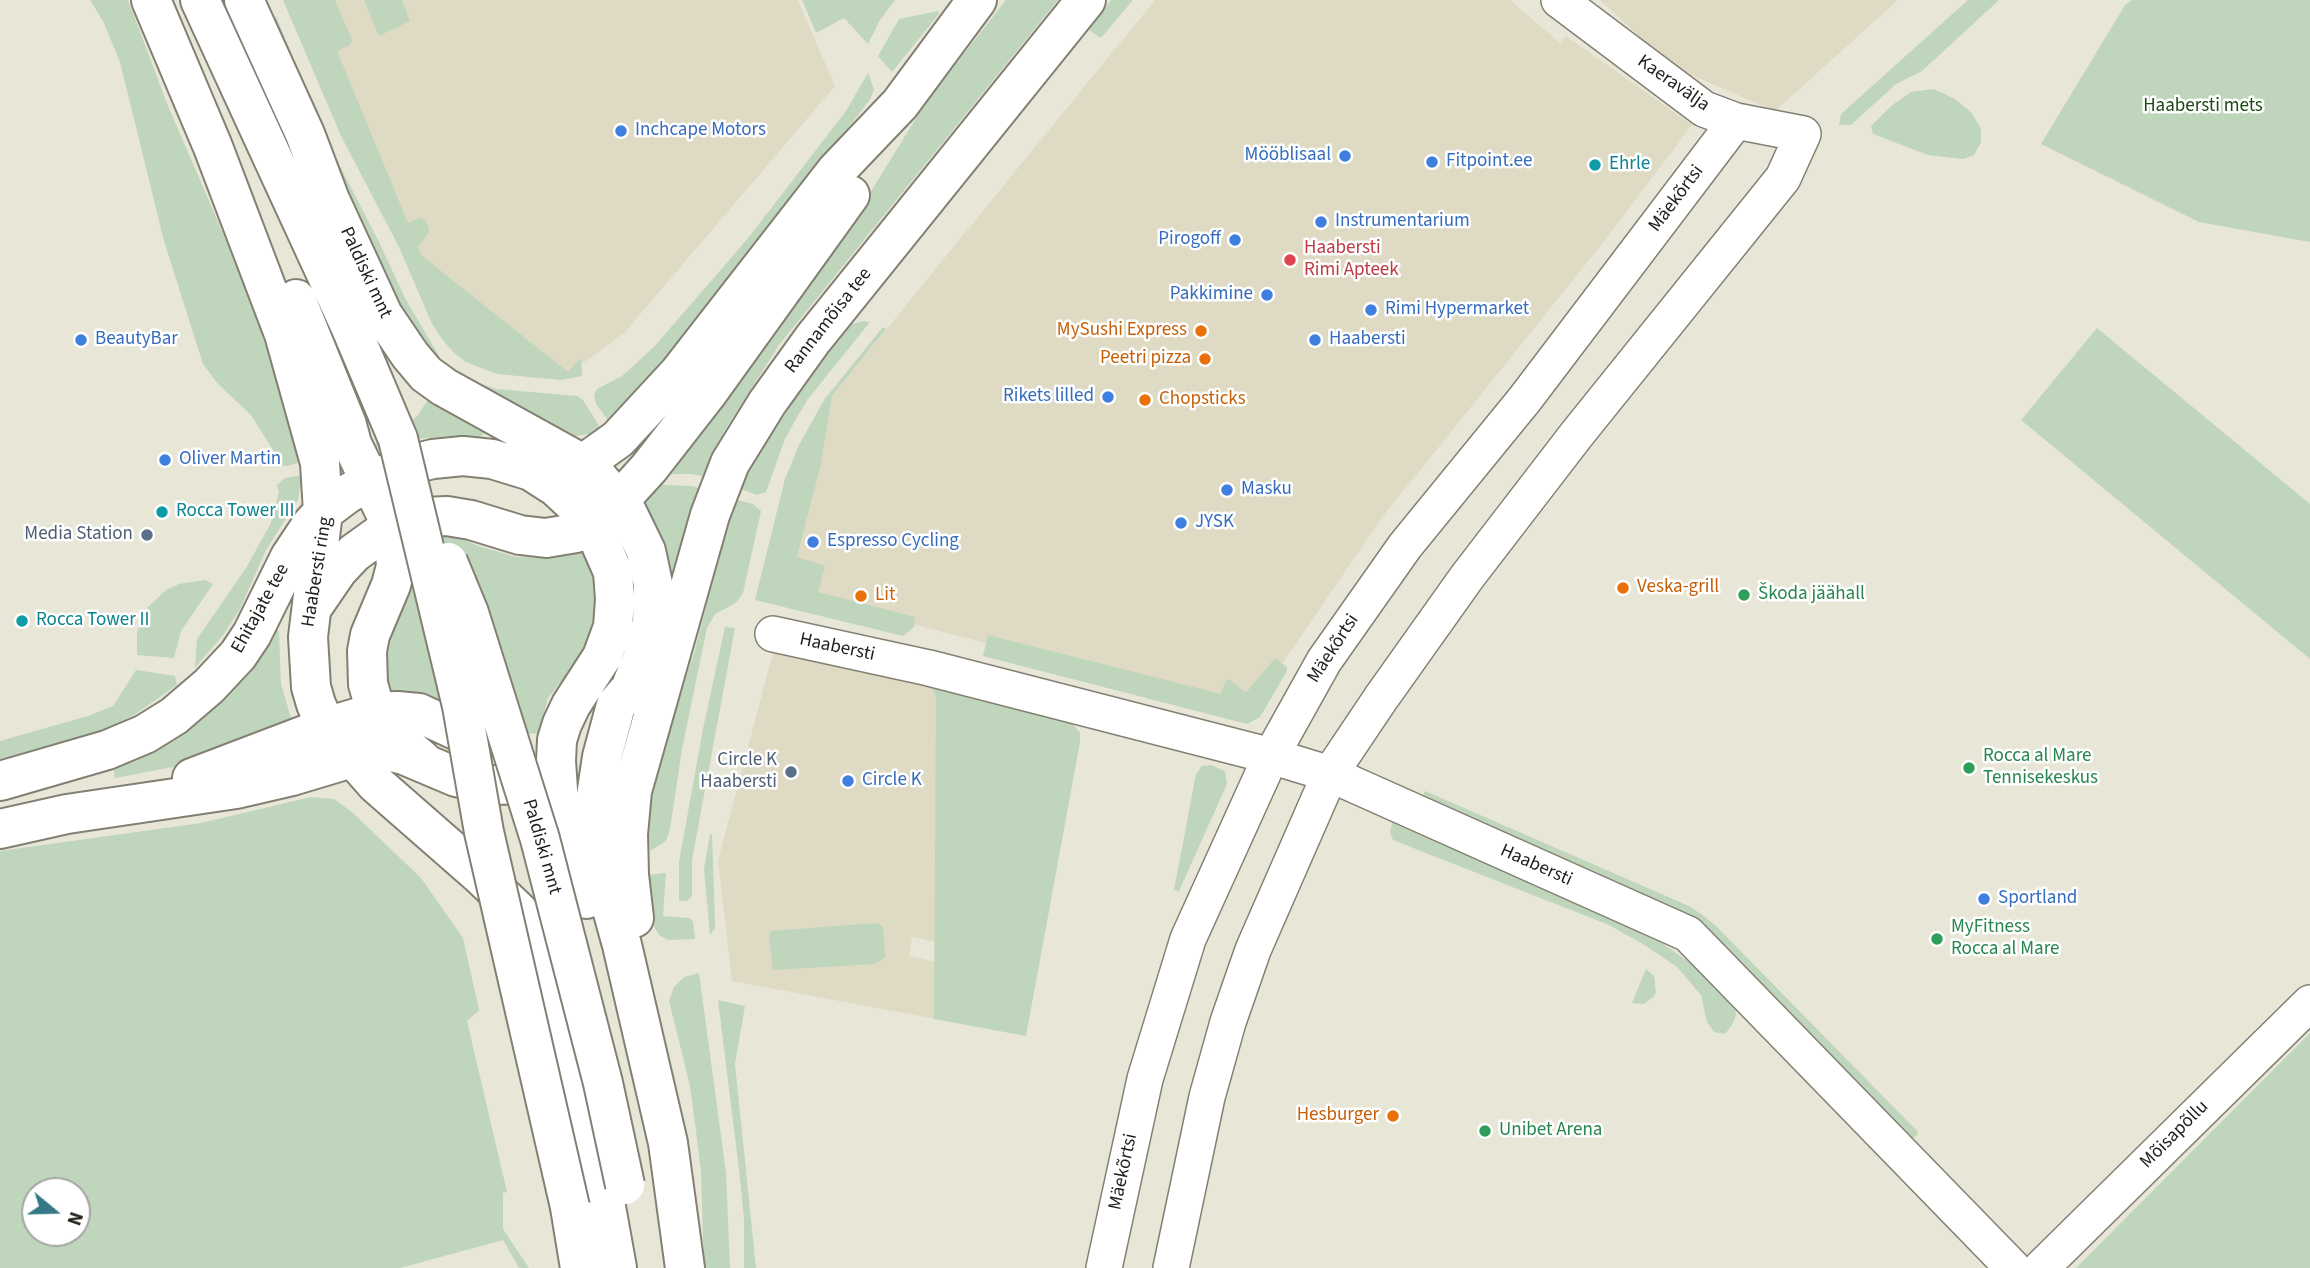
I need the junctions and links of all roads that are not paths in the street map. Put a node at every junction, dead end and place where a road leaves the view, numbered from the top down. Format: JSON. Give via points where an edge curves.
{"nodes":[{"id":1,"x":151,"y":0,"type":"edge"},
{"id":2,"x":201,"y":0,"type":"edge"},
{"id":3,"x":244,"y":0,"type":"edge"},
{"id":4,"x":977,"y":0,"type":"edge"},
{"id":5,"x":1086,"y":0,"type":"edge"},
{"id":6,"x":1559,"y":0,"type":"edge"},
{"id":7,"x":900,"y":104,"type":"junction"},
{"id":8,"x":1736,"y":121,"type":"junction"},
{"id":9,"x":213,"y":147,"type":"junction"},
{"id":10,"x":398,"y":439,"type":"junction"},
{"id":11,"x":583,"y":464,"type":"junction"},
{"id":12,"x":531,"y":471,"type":"junction"},
{"id":13,"x":370,"y":481,"type":"junction"},
{"id":14,"x":323,"y":512,"type":"junction"},
{"id":15,"x":605,"y":513,"type":"junction"},
{"id":16,"x":393,"y":528,"type":"junction"},
{"id":17,"x":313,"y":606,"type":"junction"},
{"id":18,"x":773,"y":634,"type":"dead end"},
{"id":19,"x":661,"y":690,"type":"junction"},
{"id":20,"x":615,"y":705,"type":"junction"},
{"id":21,"x":376,"y":712,"type":"junction"},
{"id":22,"x":557,"y":740,"type":"junction"},
{"id":23,"x":338,"y":749,"type":"junction"},
{"id":24,"x":1271,"y":756,"type":"junction"},
{"id":25,"x":602,"y":757,"type":"junction"},
{"id":26,"x":432,"y":767,"type":"junction"},
{"id":27,"x":1330,"y":774,"type":"junction"},
{"id":28,"x":558,"y":780,"type":"junction"},
{"id":29,"x":0,"y":781,"type":"edge"},
{"id":30,"x":0,"y":829,"type":"edge"},
{"id":31,"x":2310,"y":1003,"type":"edge"},
{"id":32,"x":678,"y":1216,"type":"junction"},
{"id":33,"x":580,"y":1268,"type":"edge"},
{"id":34,"x":617,"y":1268,"type":"edge"},
{"id":35,"x":642,"y":1268,"type":"edge"},
{"id":36,"x":685,"y":1268,"type":"edge"},
{"id":37,"x":1104,"y":1268,"type":"edge"},
{"id":38,"x":1171,"y":1268,"type":"edge"},
{"id":39,"x":2013,"y":1268,"type":"edge"},
{"id":40,"x":2041,"y":1268,"type":"edge"}],
"edges":[{"from":1,"to":9,"type":"main road"},
{"from":2,"to":10,"type":"main road","name":"Paldiski mnt"},
{"from":3,"to":11,"type":"main road","name":"Paldiski mnt","via":[[383,315],[410,355],[444,387]]},
{"from":4,"to":7,"type":"main road"},
{"from":5,"to":19,"type":"main road","name":"Rannamõisa tee","via":[[813,339],[730,463],[710,515]]},
{"from":6,"to":8,"type":"street","name":"Kaeravälja","via":[[1704,109]]},
{"from":7,"to":11,"type":"main road","via":[[837,170],[679,373],[618,439]]},
{"from":7,"to":15,"type":"main road","via":[[858,185],[709,391],[649,468]]},
{"from":8,"to":24,"type":"street","name":"Mäekõrtsi","via":[[1525,399],[1405,546],[1324,660]]},
{"from":8,"to":27,"type":"street","name":"Kaeravälja","via":[[1803,134],[1783,178],[1467,578]]},
{"from":9,"to":13,"type":"main road","via":[[264,222]]},
{"from":9,"to":14,"type":"main road","via":[[284,334],[320,463]]},
{"from":10,"to":33,"type":"main road","name":"Paldiski mnt","bridge":true,"via":[[459,694],[484,832]]},
{"from":10,"to":35,"type":"main road","name":"Paldiski mnt","bridge":true,"via":[[469,613],[540,839],[603,1083]]},
{"from":11,"to":12,"type":"main road","name":"Haabersti ring","via":[[559,471]]},
{"from":11,"to":15,"type":"main road","via":[[595,474]]},
{"from":12,"to":13,"type":"main road","name":"Haabersti ring","via":[[463,456],[405,466]]},
{"from":12,"to":15,"type":"main road"},
{"from":13,"to":14,"type":"main road","name":"Haabersti ring"},
{"from":13,"to":16,"type":"main road"},
{"from":14,"to":17,"type":"main road","name":"Haabersti ring"},
{"from":14,"to":29,"type":"main road","name":"Ehitajate tee","via":[[295,548],[238,655],[174,716],[107,750]]},
{"from":15,"to":16,"type":"main road","via":[[576,533],[546,538],[447,516],[424,517]]},
{"from":15,"to":20,"type":"main road","via":[[635,526],[653,584],[652,623],[642,659],[630,689]]},
{"from":15,"to":22,"type":"main road","via":[[615,599],[613,627]]},
{"from":16,"to":17,"type":"main road","via":[[354,553]]},
{"from":16,"to":21,"type":"main road","via":[[396,566],[367,651],[368,684]]},
{"from":17,"to":23,"type":"main road","name":"Haabersti ring","via":[[308,636],[311,687]]},
{"from":18,"to":24,"type":"street","name":"Haabersti","via":[[929,668]]},
{"from":19,"to":25,"type":"main road","via":[[641,721]]},
{"from":19,"to":32,"type":"main road","via":[[632,791],[629,875],[681,1127]]},
{"from":20,"to":22,"type":"main road","via":[[599,720]]},
{"from":20,"to":25,"type":"main road"},
{"from":21,"to":22,"type":"main road","via":[[419,713],[496,745],[528,747]]},
{"from":21,"to":23,"type":"main road"},
{"from":21,"to":26,"type":"main road","via":[[402,744]]},
{"from":22,"to":28,"type":"main road"},
{"from":23,"to":26,"type":"main road","via":[[384,750]]},
{"from":23,"to":30,"type":"main road","via":[[285,778]]},
{"from":23,"to":34,"type":"main road","via":[[480,874],[518,911],[537,941],[551,968],[569,1029]]},
{"from":24,"to":27,"type":"street","name":"Haabersti"},
{"from":24,"to":37,"type":"street","name":"Mäekõrtsi","via":[[1188,939],[1144,1079]]},
{"from":25,"to":28,"type":"main road"},
{"from":25,"to":32,"type":"main road","via":[[595,803],[600,866],[655,1080]]},
{"from":26,"to":28,"type":"main road","via":[[492,785],[542,785]]},
{"from":27,"to":38,"type":"street","via":[[1253,950],[1228,1022],[1206,1097]]},
{"from":27,"to":39,"type":"street","name":"Haabersti","via":[[1688,934]]},
{"from":28,"to":32,"type":"main road","via":[[559,804],[610,965],[649,1133]]},
{"from":31,"to":40,"type":"street","name":"Mõisapõllu"},
{"from":32,"to":36,"type":"main road"}]}
